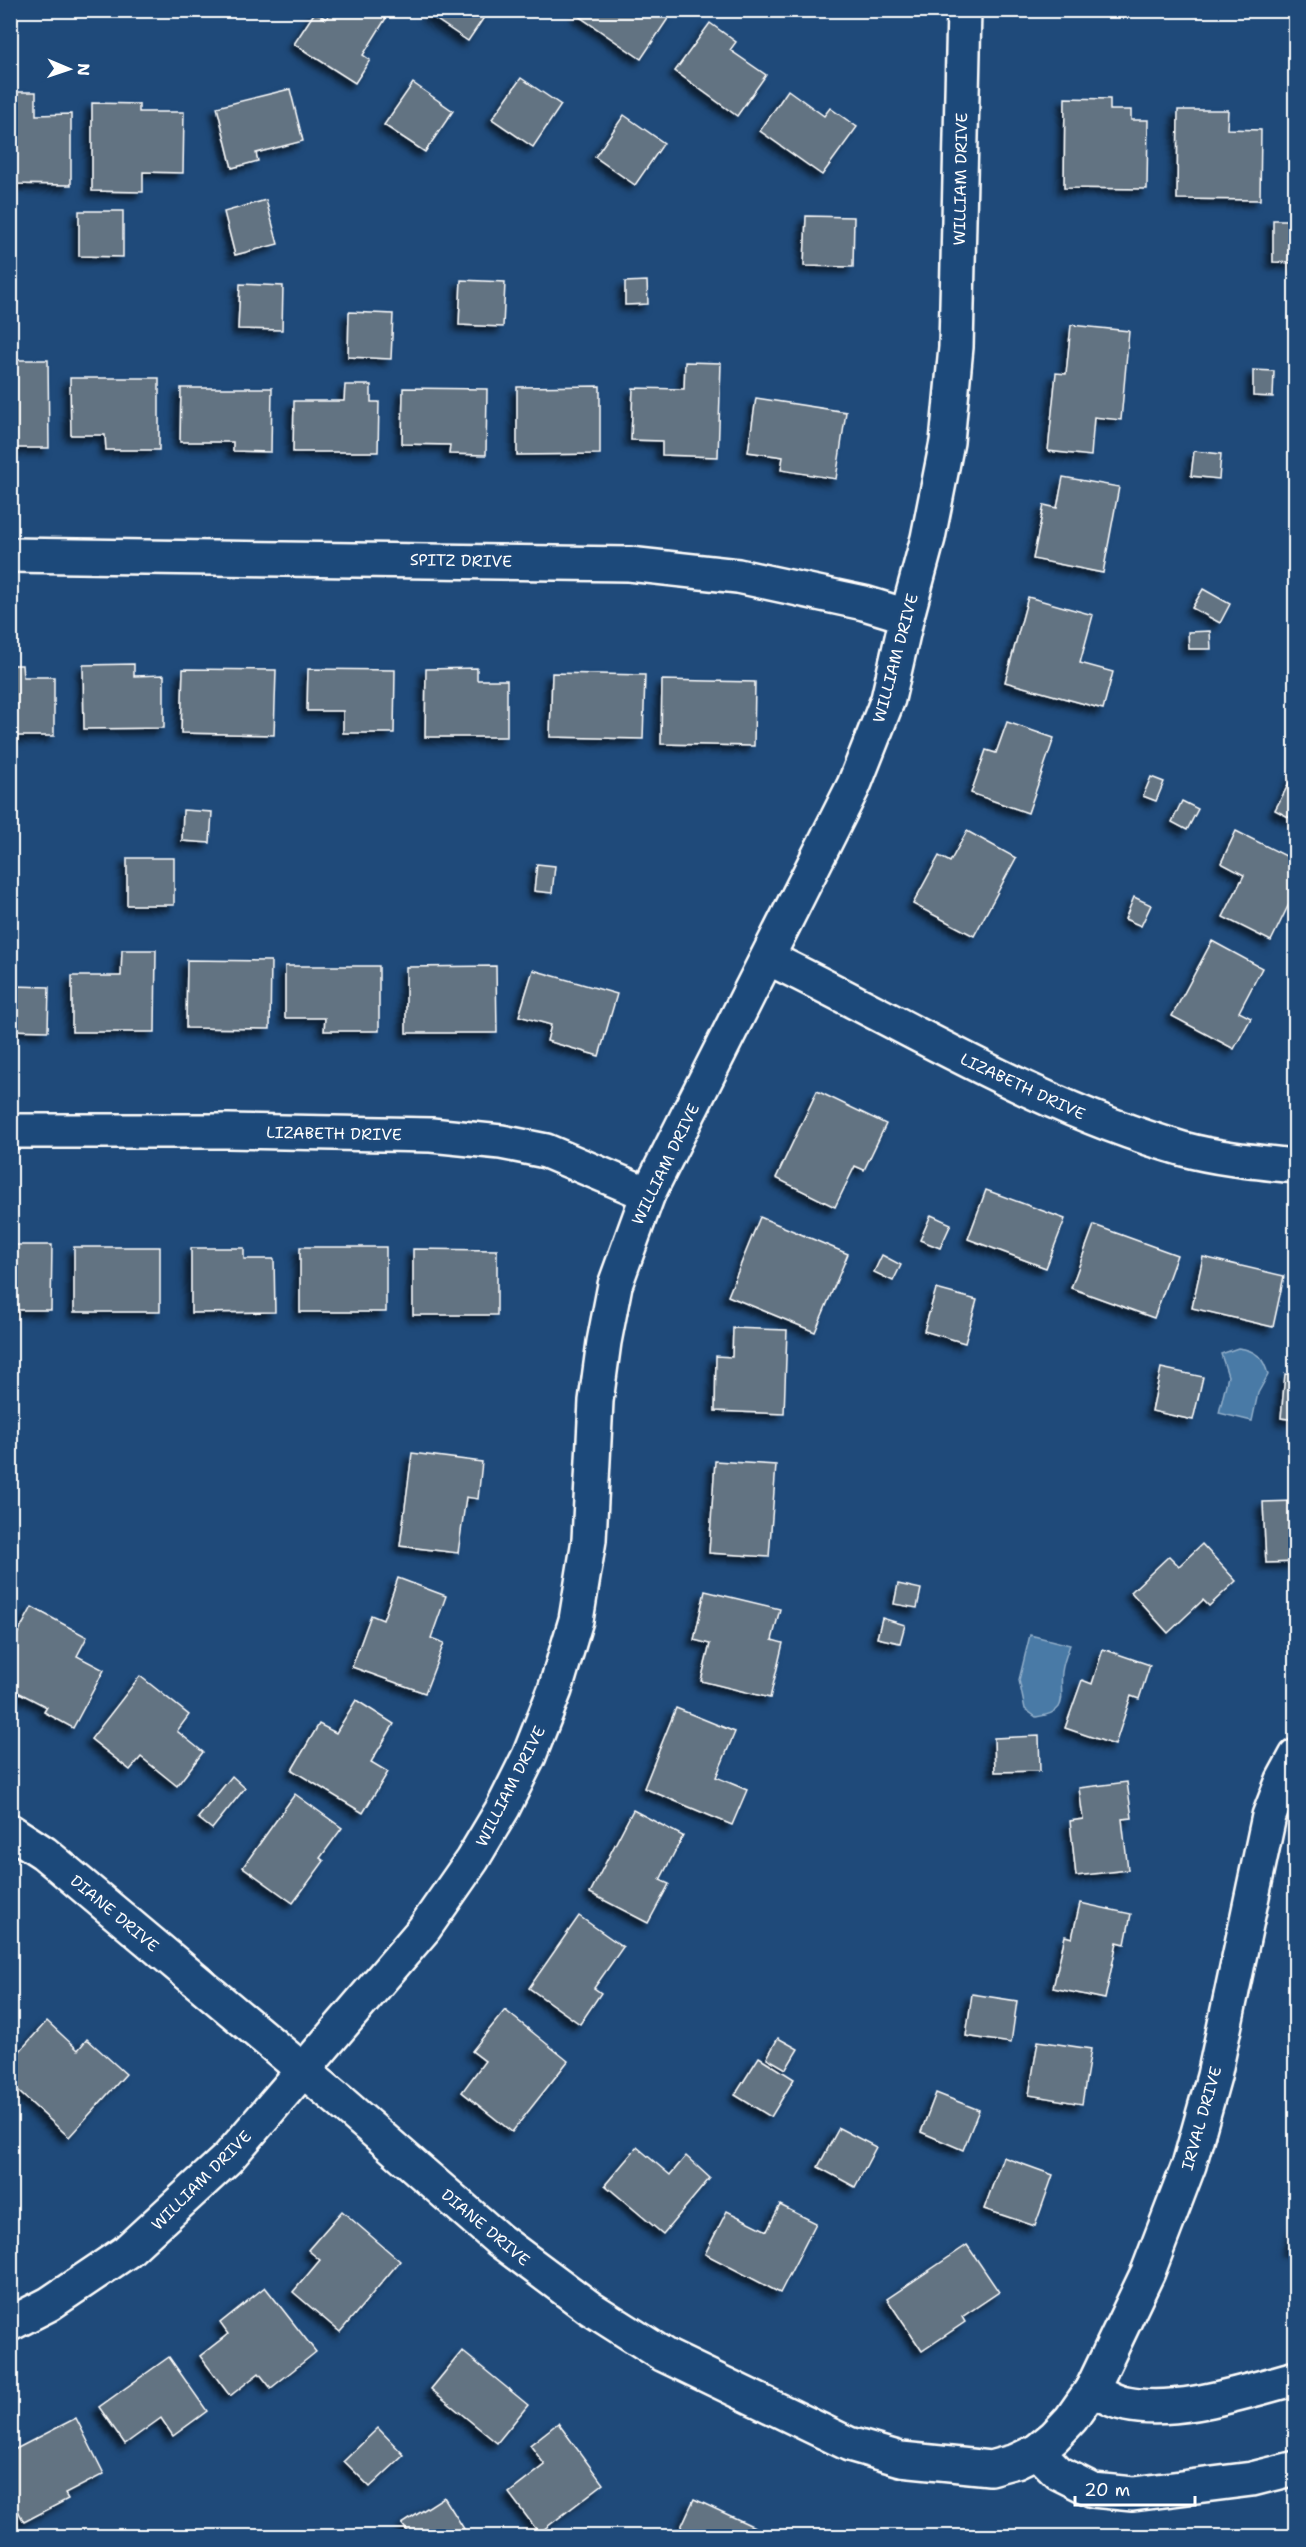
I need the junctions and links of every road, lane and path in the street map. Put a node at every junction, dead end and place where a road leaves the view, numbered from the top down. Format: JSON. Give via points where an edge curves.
{"nodes":[{"id":1,"x":964,"y":10,"type":"edge"},
{"id":2,"x":10,"y":555,"type":"edge"},
{"id":3,"x":907,"y":616,"type":"junction"},
{"id":4,"x":768,"y":958,"type":"junction"},
{"id":5,"x":10,"y":1131,"type":"edge"},
{"id":6,"x":1296,"y":1166,"type":"edge"},
{"id":7,"x":648,"y":1194,"type":"junction"},
{"id":8,"x":1296,"y":1756,"type":"edge"},
{"id":9,"x":10,"y":1832,"type":"edge"},
{"id":10,"x":303,"y":2071,"type":"junction"},
{"id":11,"x":10,"y":2324,"type":"edge"},
{"id":12,"x":1296,"y":2378,"type":"edge"},
{"id":13,"x":1092,"y":2389,"type":"junction"},
{"id":14,"x":1037,"y":2451,"type":"junction"},
{"id":15,"x":1296,"y":2468,"type":"edge"}],
"edges":[{"from":1,"to":3,"type":"street","name":"WILLIAM DRIVE","via":[[956,347],[948,442]]},
{"from":2,"to":3,"type":"street","name":"SPITZ DRIVE","via":[[629,564],[738,576]]},
{"from":3,"to":4,"type":"street","name":"WILLIAM DRIVE","via":[[888,699],[854,785]]},
{"from":4,"to":6,"type":"street","name":"LIZABETH DRIVE","via":[[979,1067],[1075,1111],[1184,1149]]},
{"from":4,"to":7,"type":"street","name":"WILLIAM DRIVE"},
{"from":5,"to":7,"type":"street","name":"LIZABETH DRIVE","via":[[240,1131],[454,1137],[546,1151]]},
{"from":7,"to":10,"type":"street","name":"WILLIAM DRIVE","via":[[615,1285],[604,1342],[596,1401],[589,1539],[576,1620],[555,1690],[529,1756],[472,1860],[424,1929]]},
{"from":8,"to":13,"type":"street","name":"IRVAL DRIVE","via":[[1269,1816],[1214,2076],[1189,2164],[1148,2272]]},
{"from":9,"to":10,"type":"street","name":"DIANE DRIVE","via":[[44,1853]]},
{"from":10,"to":11,"type":"street","name":"WILLIAM DRIVE","via":[[228,2158],[126,2252],[50,2304]]},
{"from":10,"to":14,"type":"street","name":"DIANE DRIVE","via":[[499,2240],[590,2308],[664,2355],[849,2444],[901,2459],[990,2468]]},
{"from":12,"to":13,"type":"street","via":[[1214,2400],[1144,2407],[1117,2401]]},
{"from":13,"to":14,"type":"street","name":"IRVAL DRIVE","via":[[1071,2419]]},
{"from":14,"to":15,"type":"street","via":[[1059,2474],[1093,2490],[1133,2494],[1252,2479]]}]}
